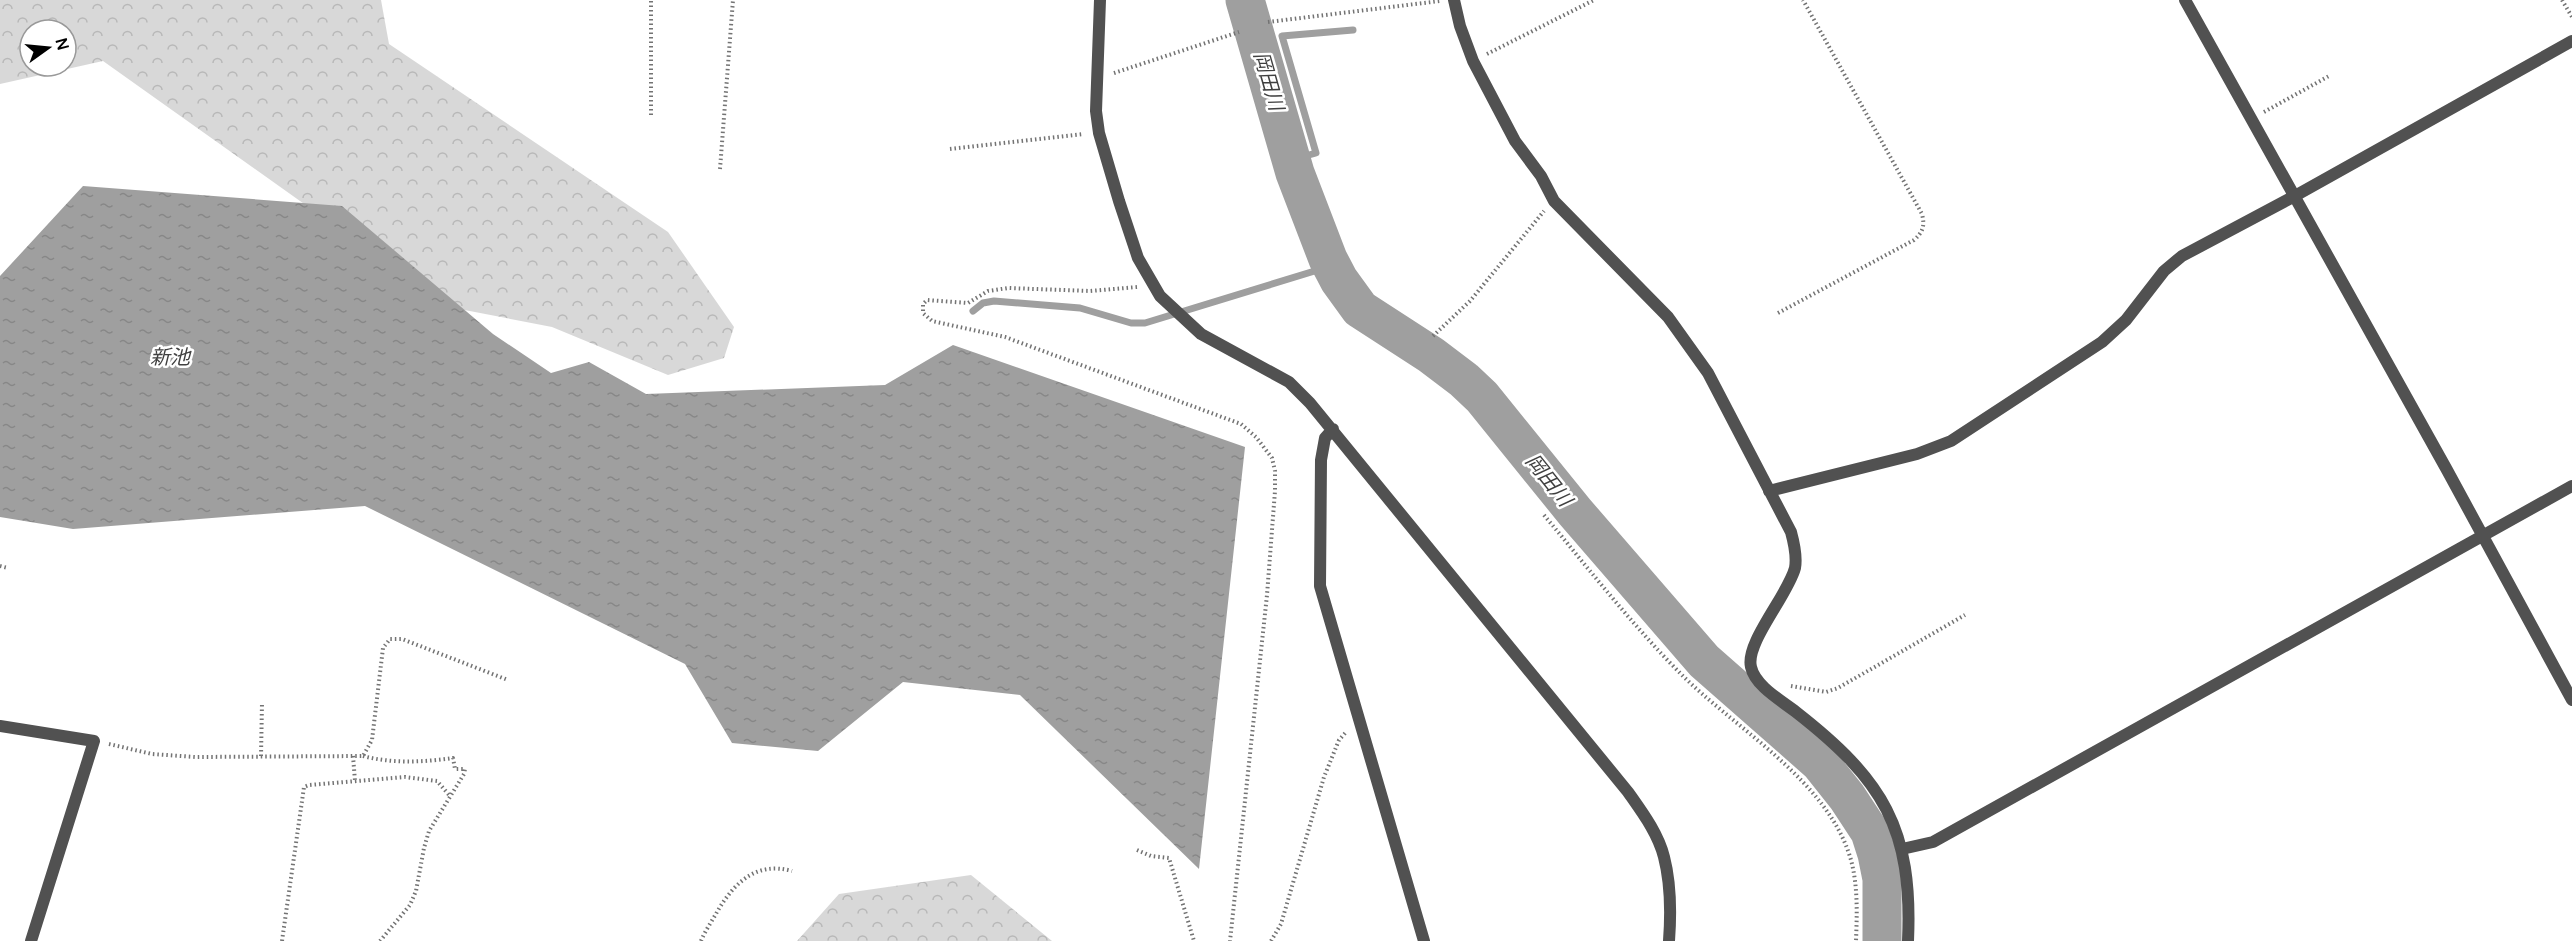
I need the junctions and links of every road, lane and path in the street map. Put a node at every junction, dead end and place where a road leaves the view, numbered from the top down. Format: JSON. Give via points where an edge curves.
{"nodes":[{"id":1,"x":651,"y":0,"type":"edge"},
{"id":2,"x":734,"y":0,"type":"edge"},
{"id":3,"x":1100,"y":0,"type":"edge"},
{"id":4,"x":1452,"y":0,"type":"edge"},
{"id":5,"x":1594,"y":0,"type":"edge"},
{"id":6,"x":1803,"y":0,"type":"edge"},
{"id":7,"x":2185,"y":0,"type":"edge"},
{"id":8,"x":2562,"y":0,"type":"edge"},
{"id":9,"x":2572,"y":17,"type":"edge"},
{"id":10,"x":1268,"y":22,"type":"dead end"},
{"id":11,"x":1239,"y":32,"type":"dead end"},
{"id":12,"x":2572,"y":41,"type":"edge"},
{"id":13,"x":1473,"y":61,"type":"junction"},
{"id":14,"x":2329,"y":76,"type":"dead end"},
{"id":15,"x":1096,"y":77,"type":"junction"},
{"id":16,"x":651,"y":115,"type":"dead end"},
{"id":17,"x":2251,"y":118,"type":"junction"},
{"id":18,"x":1099,"y":132,"type":"junction"},
{"id":19,"x":950,"y":149,"type":"dead end"},
{"id":20,"x":720,"y":169,"type":"dead end"},
{"id":21,"x":2293,"y":197,"type":"junction"},
{"id":22,"x":1554,"y":201,"type":"junction"},
{"id":23,"x":1151,"y":280,"type":"junction"},
{"id":24,"x":1778,"y":313,"type":"dead end"},
{"id":25,"x":1433,"y":336,"type":"dead end"},
{"id":26,"x":1333,"y":429,"type":"junction"},
{"id":27,"x":2572,"y":486,"type":"edge"},
{"id":28,"x":1769,"y":491,"type":"junction"},
{"id":29,"x":1544,"y":516,"type":"dead end"},
{"id":30,"x":2482,"y":534,"type":"junction"},
{"id":31,"x":0,"y":566,"type":"edge"},
{"id":32,"x":8,"y":568,"type":"dead end"},
{"id":33,"x":1965,"y":615,"type":"dead end"},
{"id":34,"x":508,"y":680,"type":"dead end"},
{"id":35,"x":1790,"y":686,"type":"dead end"},
{"id":36,"x":2572,"y":700,"type":"edge"},
{"id":37,"x":262,"y":703,"type":"dead end"},
{"id":38,"x":0,"y":726,"type":"edge"},
{"id":39,"x":1362,"y":727,"type":"junction"},
{"id":40,"x":94,"y":741,"type":"junction"},
{"id":41,"x":353,"y":756,"type":"junction"},
{"id":42,"x":363,"y":756,"type":"junction"},
{"id":43,"x":261,"y":757,"type":"junction"},
{"id":44,"x":355,"y":781,"type":"junction"},
{"id":45,"x":450,"y":796,"type":"junction"},
{"id":46,"x":1902,"y":849,"type":"junction"},
{"id":47,"x":1137,"y":850,"type":"dead end"},
{"id":48,"x":792,"y":871,"type":"dead end"},
{"id":49,"x":32,"y":941,"type":"edge"},
{"id":50,"x":282,"y":941,"type":"edge"},
{"id":51,"x":380,"y":941,"type":"edge"},
{"id":52,"x":701,"y":941,"type":"edge"},
{"id":53,"x":1194,"y":941,"type":"edge"},
{"id":54,"x":1230,"y":941,"type":"edge"},
{"id":55,"x":1271,"y":941,"type":"edge"},
{"id":56,"x":1424,"y":941,"type":"edge"},
{"id":57,"x":1670,"y":941,"type":"edge"},
{"id":58,"x":1856,"y":941,"type":"edge"},
{"id":59,"x":1908,"y":941,"type":"edge"}],
"edges":[{"from":1,"to":16,"type":"path"},
{"from":2,"to":20,"type":"path"},
{"from":3,"to":15,"type":"street"},
{"from":4,"to":10,"type":"path"},
{"from":4,"to":13,"type":"street"},
{"from":5,"to":13,"type":"path"},
{"from":6,"to":24,"type":"path","via":[[1924,224],[1922,233],[1914,240]]},
{"from":7,"to":17,"type":"street"},
{"from":8,"to":9,"type":"path"},
{"from":11,"to":15,"type":"path"},
{"from":12,"to":21,"type":"street"},
{"from":13,"to":22,"type":"street","via":[[1515,141]]},
{"from":14,"to":17,"type":"path"},
{"from":15,"to":18,"type":"street"},
{"from":17,"to":21,"type":"street"},
{"from":18,"to":19,"type":"path"},
{"from":18,"to":23,"type":"street","via":[[1138,258]]},
{"from":21,"to":28,"type":"street","via":[[2182,256],[2102,342],[1951,441],[1917,454]]},
{"from":21,"to":30,"type":"street"},
{"from":22,"to":25,"type":"path","via":[[1470,301]]},
{"from":22,"to":28,"type":"street","via":[[1668,317],[1708,373]]},
{"from":23,"to":26,"type":"street","via":[[1160,296],[1201,334],[1289,382]]},
{"from":23,"to":54,"type":"path","via":[[1112,290],[1008,288],[988,291],[968,303],[927,300],[923,313],[932,321],[1005,337],[1241,424],[1272,458],[1275,491],[1267,595]]},
{"from":26,"to":39,"type":"street","via":[[1325,438],[1321,460],[1320,586]]},
{"from":26,"to":57,"type":"street","via":[[1628,792],[1649,823],[1664,857]]},
{"from":27,"to":30,"type":"street"},
{"from":28,"to":46,"type":"street","via":[[1791,532],[1795,568],[1752,650],[1751,667],[1759,681],[1862,771],[1887,808]]},
{"from":29,"to":58,"type":"path","via":[[1679,672],[1819,800],[1851,859],[1856,887]]},
{"from":30,"to":36,"type":"street"},
{"from":30,"to":46,"type":"street","via":[[1933,842]]},
{"from":31,"to":32,"type":"path"},
{"from":33,"to":35,"type":"path","via":[[1826,692]]},
{"from":34,"to":42,"type":"path","via":[[402,639],[390,639],[383,648],[372,740]]},
{"from":37,"to":43,"type":"path"},
{"from":38,"to":40,"type":"street"},
{"from":39,"to":55,"type":"path","via":[[1346,731],[1339,740],[1324,777],[1281,924]]},
{"from":39,"to":56,"type":"street"},
{"from":40,"to":43,"type":"path","via":[[152,754]]},
{"from":40,"to":49,"type":"street"},
{"from":41,"to":42,"type":"path"},
{"from":41,"to":43,"type":"path"},
{"from":41,"to":44,"type":"path"},
{"from":42,"to":45,"type":"path","via":[[383,761],[453,758],[455,769],[465,769]]},
{"from":44,"to":45,"type":"path","via":[[405,777],[437,781]]},
{"from":44,"to":50,"type":"path","via":[[304,787]]},
{"from":45,"to":51,"type":"path","via":[[429,831],[410,905]]},
{"from":46,"to":59,"type":"street"},
{"from":47,"to":53,"type":"path","via":[[1169,858]]},
{"from":48,"to":52,"type":"path","via":[[766,868],[742,879]]}]}
